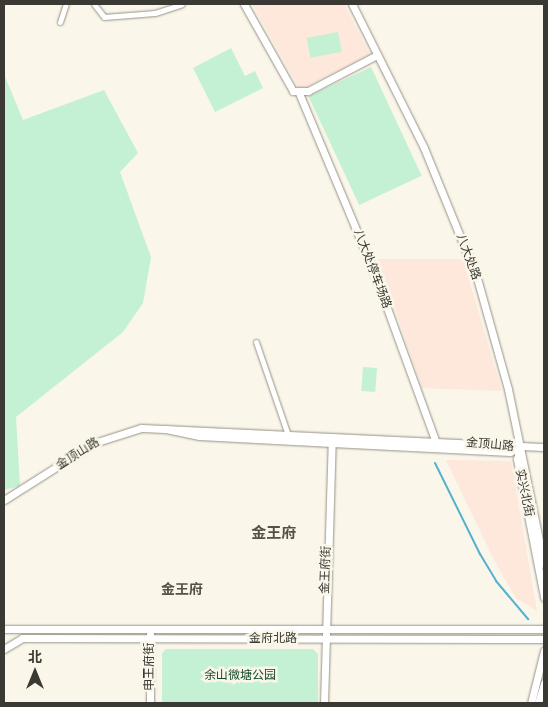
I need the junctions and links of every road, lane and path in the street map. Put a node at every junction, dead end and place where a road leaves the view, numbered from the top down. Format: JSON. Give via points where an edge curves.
{"nodes":[{"id":1,"x":66,"y":4,"type":"edge"},
{"id":2,"x":94,"y":4,"type":"edge"},
{"id":3,"x":182,"y":4,"type":"edge"},
{"id":4,"x":244,"y":4,"type":"edge"},
{"id":5,"x":352,"y":4,"type":"edge"},
{"id":6,"x":172,"y":5,"type":"edge"},
{"id":7,"x":60,"y":22,"type":"dead end"},
{"id":8,"x":377,"y":55,"type":"junction"},
{"id":9,"x":300,"y":93,"type":"junction"},
{"id":10,"x":256,"y":342,"type":"dead end"},
{"id":11,"x":289,"y":437,"type":"junction"},
{"id":12,"x":332,"y":440,"type":"junction"},
{"id":13,"x":437,"y":445,"type":"junction"},
{"id":14,"x":520,"y":447,"type":"junction"},
{"id":15,"x":544,"y":447,"type":"edge"},
{"id":16,"x":4,"y":500,"type":"edge"},
{"id":17,"x":544,"y":564,"type":"edge"},
{"id":18,"x":544,"y":597,"type":"edge"},
{"id":19,"x":4,"y":629,"type":"edge"},
{"id":20,"x":544,"y":629,"type":"edge"},
{"id":21,"x":324,"y":630,"type":"junction"},
{"id":22,"x":150,"y":635,"type":"junction"},
{"id":23,"x":324,"y":639,"type":"junction"},
{"id":24,"x":544,"y":639,"type":"edge"},
{"id":25,"x":4,"y":649,"type":"edge"},
{"id":26,"x":544,"y":651,"type":"edge"},
{"id":27,"x":544,"y":683,"type":"edge"},
{"id":28,"x":150,"y":703,"type":"edge"},
{"id":29,"x":324,"y":703,"type":"edge"},
{"id":30,"x":532,"y":703,"type":"edge"},
{"id":31,"x":538,"y":703,"type":"edge"}],
"edges":[{"from":1,"to":7,"type":"street"},
{"from":2,"to":6,"type":"street","via":[[104,17],[155,13]]},
{"from":3,"to":6,"type":"street"},
{"from":4,"to":9,"type":"street","name":"八大处停车场路","via":[[287,86]]},
{"from":5,"to":8,"type":"street","name":"八大处路"},
{"from":8,"to":9,"type":"street"},
{"from":8,"to":14,"type":"street","name":"八大处路","via":[[424,148],[477,278],[508,388]]},
{"from":9,"to":13,"type":"street","name":"八大处停车场路","via":[[340,187]]},
{"from":10,"to":11,"type":"street"},
{"from":11,"to":12,"type":"street","name":"金顶山路"},
{"from":11,"to":16,"type":"street","name":"金顶山路","via":[[158,427],[128,430],[103,439]]},
{"from":12,"to":13,"type":"street","name":"金顶山路"},
{"from":12,"to":21,"type":"street","name":"金王府街"},
{"from":13,"to":14,"type":"street","name":"金顶山路"},
{"from":14,"to":15,"type":"street"},
{"from":14,"to":17,"type":"street","name":"实兴北街"},
{"from":14,"to":18,"type":"street","name":"实兴北街","via":[[517,460]]},
{"from":19,"to":22,"type":"street","name":"金府北路"},
{"from":20,"to":21,"type":"street","name":"金府北路"},
{"from":21,"to":22,"type":"street","name":"金府北路"},
{"from":21,"to":23,"type":"street","name":"金王府街"},
{"from":22,"to":23,"type":"street","name":"金府北路"},
{"from":22,"to":25,"type":"street","name":"金府北路","via":[[22,638]]},
{"from":22,"to":28,"type":"street","name":"申王府街"},
{"from":23,"to":24,"type":"street","name":"金府北路"},
{"from":23,"to":29,"type":"street","name":"金王府街"},
{"from":26,"to":30,"type":"street"},
{"from":27,"to":31,"type":"street"}]}
